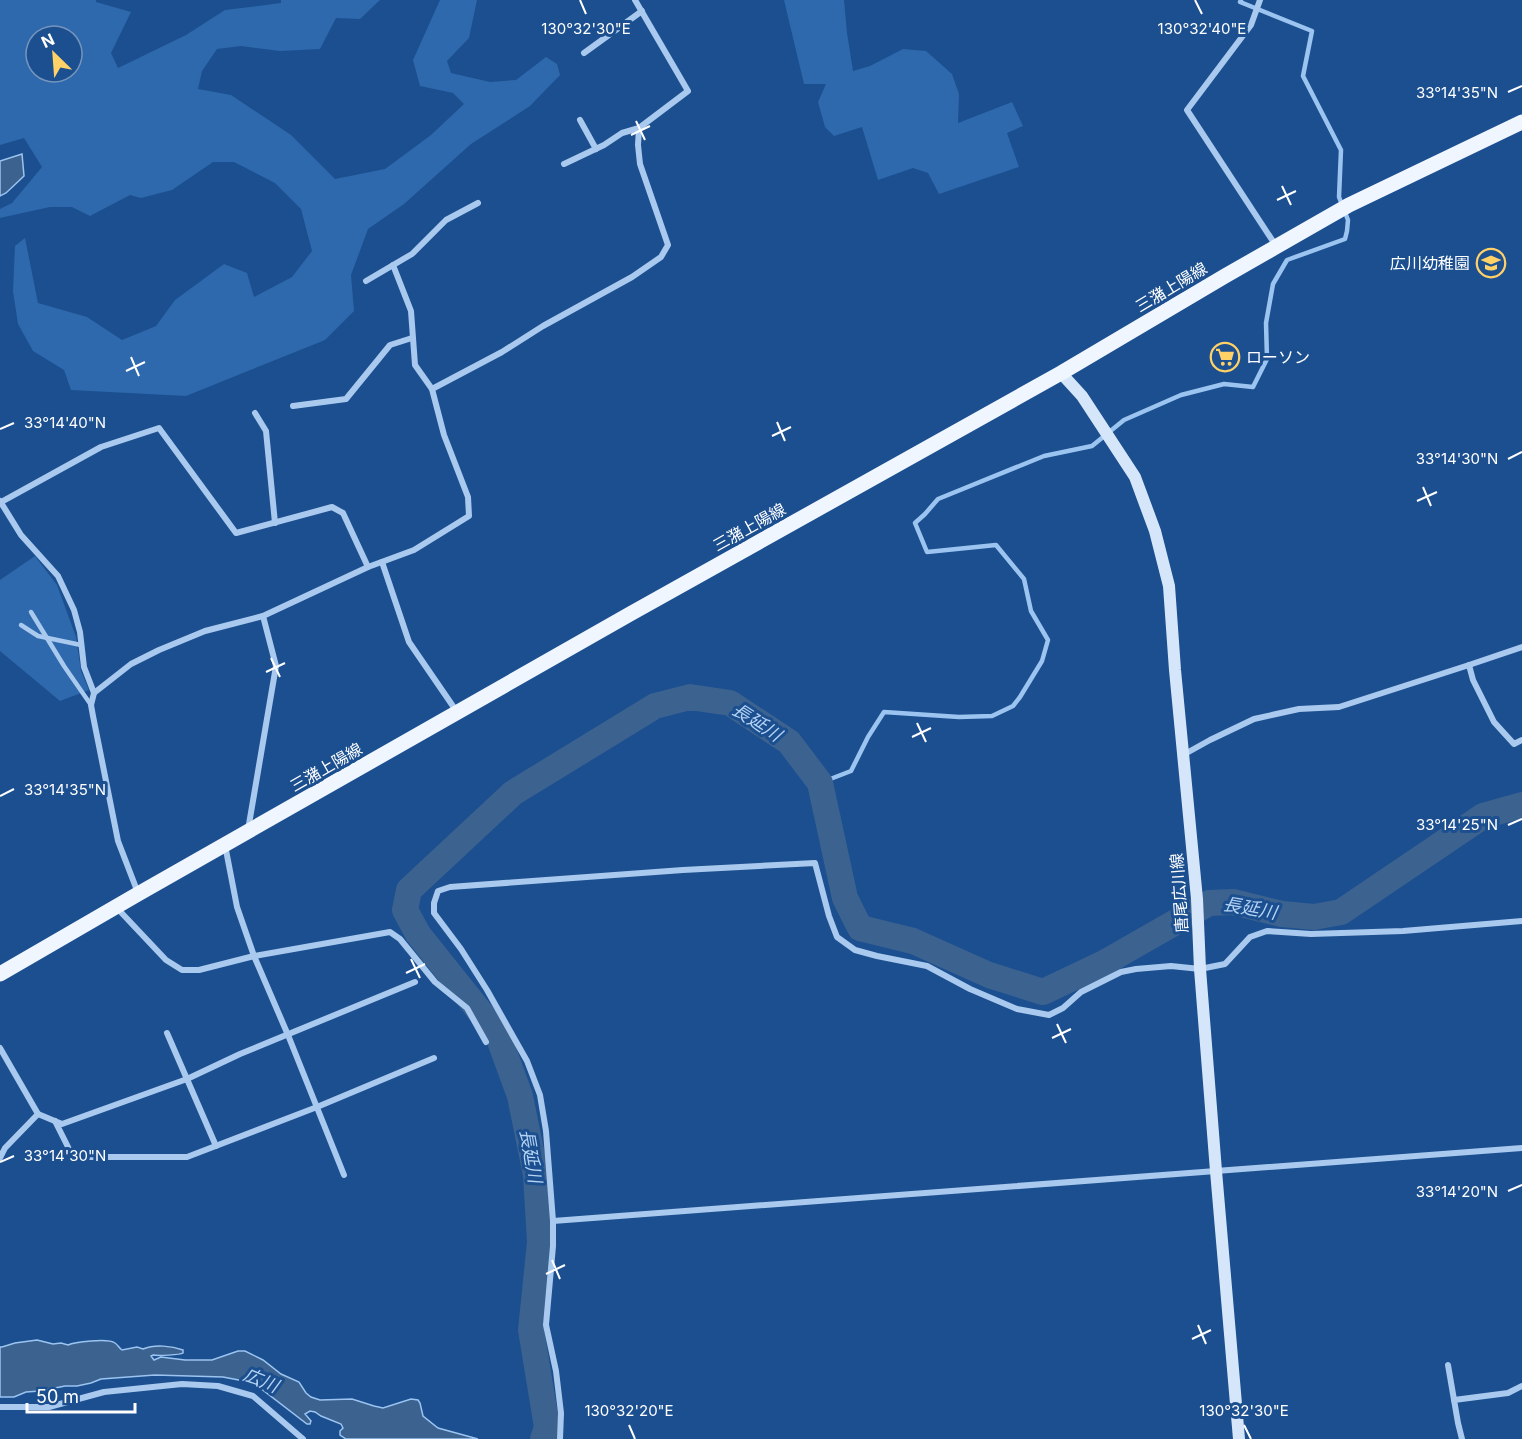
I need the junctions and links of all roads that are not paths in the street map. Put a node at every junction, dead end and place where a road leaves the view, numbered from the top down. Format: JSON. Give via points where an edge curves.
{"nodes":[{"id":1,"x":635,"y":0,"type":"edge"},
{"id":2,"x":1260,"y":1,"type":"edge"},
{"id":3,"x":642,"y":11,"type":"junction"},
{"id":4,"x":584,"y":53,"type":"dead end"},
{"id":5,"x":580,"y":120,"type":"dead end"},
{"id":6,"x":1522,"y":122,"type":"edge"},
{"id":7,"x":639,"y":128,"type":"junction"},
{"id":8,"x":596,"y":149,"type":"junction"},
{"id":9,"x":564,"y":164,"type":"dead end"},
{"id":10,"x":478,"y":203,"type":"dead end"},
{"id":11,"x":1276,"y":247,"type":"junction"},
{"id":12,"x":393,"y":266,"type":"junction"},
{"id":13,"x":366,"y":281,"type":"dead end"},
{"id":14,"x":412,"y":338,"type":"junction"},
{"id":15,"x":1061,"y":373,"type":"junction"},
{"id":16,"x":432,"y":389,"type":"junction"},
{"id":17,"x":293,"y":406,"type":"dead end"},
{"id":18,"x":255,"y":413,"type":"dead end"},
{"id":19,"x":1,"y":502,"type":"edge"},
{"id":20,"x":275,"y":523,"type":"junction"},
{"id":21,"x":382,"y":562,"type":"junction"},
{"id":22,"x":368,"y":567,"type":"junction"},
{"id":23,"x":31,"y":612,"type":"dead end"},
{"id":24,"x":262,"y":616,"type":"junction"},
{"id":25,"x":21,"y":625,"type":"dead end"},
{"id":26,"x":47,"y":638,"type":"junction"},
{"id":27,"x":81,"y":645,"type":"junction"},
{"id":28,"x":1522,"y":647,"type":"edge"},
{"id":29,"x":1469,"y":665,"type":"junction"},
{"id":30,"x":94,"y":693,"type":"junction"},
{"id":31,"x":91,"y":705,"type":"junction"},
{"id":32,"x":458,"y":712,"type":"junction"},
{"id":33,"x":1522,"y":740,"type":"edge"},
{"id":34,"x":1183,"y":755,"type":"junction"},
{"id":35,"x":247,"y":832,"type":"junction"},
{"id":36,"x":225,"y":845,"type":"junction"},
{"id":37,"x":138,"y":894,"type":"junction"},
{"id":38,"x":116,"y":907,"type":"junction"},
{"id":39,"x":1522,"y":921,"type":"edge"},
{"id":40,"x":254,"y":956,"type":"junction"},
{"id":41,"x":1200,"y":969,"type":"junction"},
{"id":42,"x":0,"y":974,"type":"edge"},
{"id":43,"x":416,"y":982,"type":"dead end"},
{"id":44,"x":167,"y":1033,"type":"dead end"},
{"id":45,"x":288,"y":1035,"type":"junction"},
{"id":46,"x":486,"y":1042,"type":"dead end"},
{"id":47,"x":0,"y":1048,"type":"edge"},
{"id":48,"x":434,"y":1058,"type":"dead end"},
{"id":49,"x":187,"y":1079,"type":"junction"},
{"id":50,"x":317,"y":1107,"type":"junction"},
{"id":51,"x":38,"y":1114,"type":"junction"},
{"id":52,"x":55,"y":1121,"type":"junction"},
{"id":53,"x":216,"y":1146,"type":"junction"},
{"id":54,"x":1522,"y":1148,"type":"edge"},
{"id":55,"x":0,"y":1158,"type":"edge"},
{"id":56,"x":1216,"y":1171,"type":"junction"},
{"id":57,"x":344,"y":1175,"type":"dead end"},
{"id":58,"x":553,"y":1221,"type":"junction"},
{"id":59,"x":1448,"y":1365,"type":"dead end"},
{"id":60,"x":1522,"y":1386,"type":"edge"},
{"id":61,"x":1454,"y":1400,"type":"junction"},
{"id":62,"x":0,"y":1407,"type":"edge"},
{"id":63,"x":303,"y":1439,"type":"edge"},
{"id":64,"x":560,"y":1439,"type":"edge"},
{"id":65,"x":1239,"y":1439,"type":"edge"},
{"id":66,"x":1462,"y":1439,"type":"edge"}],
"edges":[{"from":1,"to":3,"type":"street"},
{"from":2,"to":11,"type":"street","via":[[1251,25],[1187,110]]},
{"from":3,"to":4,"type":"street"},
{"from":3,"to":7,"type":"street","via":[[688,91]]},
{"from":5,"to":8,"type":"street"},
{"from":6,"to":11,"type":"main road","name":"三潴上陽線","via":[[1344,208]]},
{"from":7,"to":8,"type":"street"},
{"from":7,"to":16,"type":"street","via":[[640,164],[668,245],[661,257]]},
{"from":8,"to":9,"type":"street"},
{"from":10,"to":12,"type":"street","via":[[446,220],[412,254]]},
{"from":11,"to":15,"type":"main road","name":"三潴上陽線"},
{"from":12,"to":13,"type":"street"},
{"from":12,"to":14,"type":"street","via":[[411,311]]},
{"from":14,"to":16,"type":"street","via":[[415,365]]},
{"from":14,"to":17,"type":"street","via":[[390,345],[346,399]]},
{"from":15,"to":32,"type":"main road","name":"三潴上陽線"},
{"from":15,"to":34,"type":"main road","name":"唐尾広川線","via":[[1082,396],[1135,477],[1155,531],[1169,586]]},
{"from":16,"to":21,"type":"street","via":[[444,435],[468,497],[469,516],[414,550]]},
{"from":18,"to":20,"type":"street","via":[[266,431]]},
{"from":19,"to":20,"type":"street","via":[[101,447],[159,428],[236,533]]},
{"from":19,"to":27,"type":"street","via":[[21,535],[58,576],[74,610]]},
{"from":20,"to":22,"type":"street","via":[[332,507],[344,513]]},
{"from":21,"to":22,"type":"street"},
{"from":21,"to":32,"type":"street","via":[[409,642]]},
{"from":22,"to":24,"type":"street"},
{"from":23,"to":26,"type":"lane"},
{"from":24,"to":30,"type":"street","via":[[205,631],[159,650],[131,664]]},
{"from":24,"to":35,"type":"street","via":[[276,666]]},
{"from":25,"to":26,"type":"lane"},
{"from":26,"to":27,"type":"lane"},
{"from":26,"to":31,"type":"lane"},
{"from":27,"to":30,"type":"street"},
{"from":28,"to":29,"type":"street"},
{"from":29,"to":33,"type":"street","via":[[1494,722],[1514,744]]},
{"from":29,"to":34,"type":"street","via":[[1339,707],[1254,719]]},
{"from":30,"to":31,"type":"street"},
{"from":31,"to":37,"type":"street","via":[[118,841]]},
{"from":32,"to":35,"type":"main road","name":"三潴上陽線"},
{"from":34,"to":41,"type":"main road","name":"唐尾広川線"},
{"from":35,"to":36,"type":"main road","name":"三潴上陽線"},
{"from":36,"to":37,"type":"main road","name":"三潴上陽線"},
{"from":36,"to":40,"type":"street","via":[[237,907]]},
{"from":37,"to":38,"type":"main road","name":"三潴上陽線"},
{"from":38,"to":40,"type":"street","via":[[166,960],[182,970],[200,970]]},
{"from":38,"to":42,"type":"main road","name":"三潴上陽線"},
{"from":39,"to":41,"type":"street","via":[[1403,931],[1267,931],[1250,937],[1225,964]]},
{"from":40,"to":45,"type":"street"},
{"from":40,"to":46,"type":"street","via":[[390,932],[435,982],[467,1008]]},
{"from":41,"to":56,"type":"main road","name":"唐尾広川線"},
{"from":41,"to":58,"type":"street","via":[[1171,966],[1121,972],[1081,992],[1050,1015],[1017,1009],[927,966],[855,950],[837,937],[815,862],[438,891],[434,913],[487,990],[527,1061],[540,1095]]},
{"from":43,"to":45,"type":"street"},
{"from":44,"to":49,"type":"street"},
{"from":45,"to":49,"type":"street"},
{"from":45,"to":50,"type":"street"},
{"from":47,"to":51,"type":"street"},
{"from":48,"to":50,"type":"street"},
{"from":49,"to":52,"type":"street","via":[[62,1124]]},
{"from":49,"to":53,"type":"street"},
{"from":50,"to":53,"type":"street"},
{"from":50,"to":57,"type":"street"},
{"from":51,"to":52,"type":"street"},
{"from":51,"to":55,"type":"street"},
{"from":52,"to":53,"type":"street","via":[[73,1157],[187,1157]]},
{"from":54,"to":56,"type":"street"},
{"from":56,"to":58,"type":"street"},
{"from":56,"to":65,"type":"main road","name":"唐尾広川線"},
{"from":58,"to":64,"type":"street","via":[[546,1325],[556,1371]]},
{"from":59,"to":61,"type":"street"},
{"from":60,"to":61,"type":"street","via":[[1508,1393]]},
{"from":61,"to":66,"type":"street"},
{"from":62,"to":63,"type":"street","via":[[49,1407],[104,1392],[182,1384],[218,1386],[253,1396]]}]}
